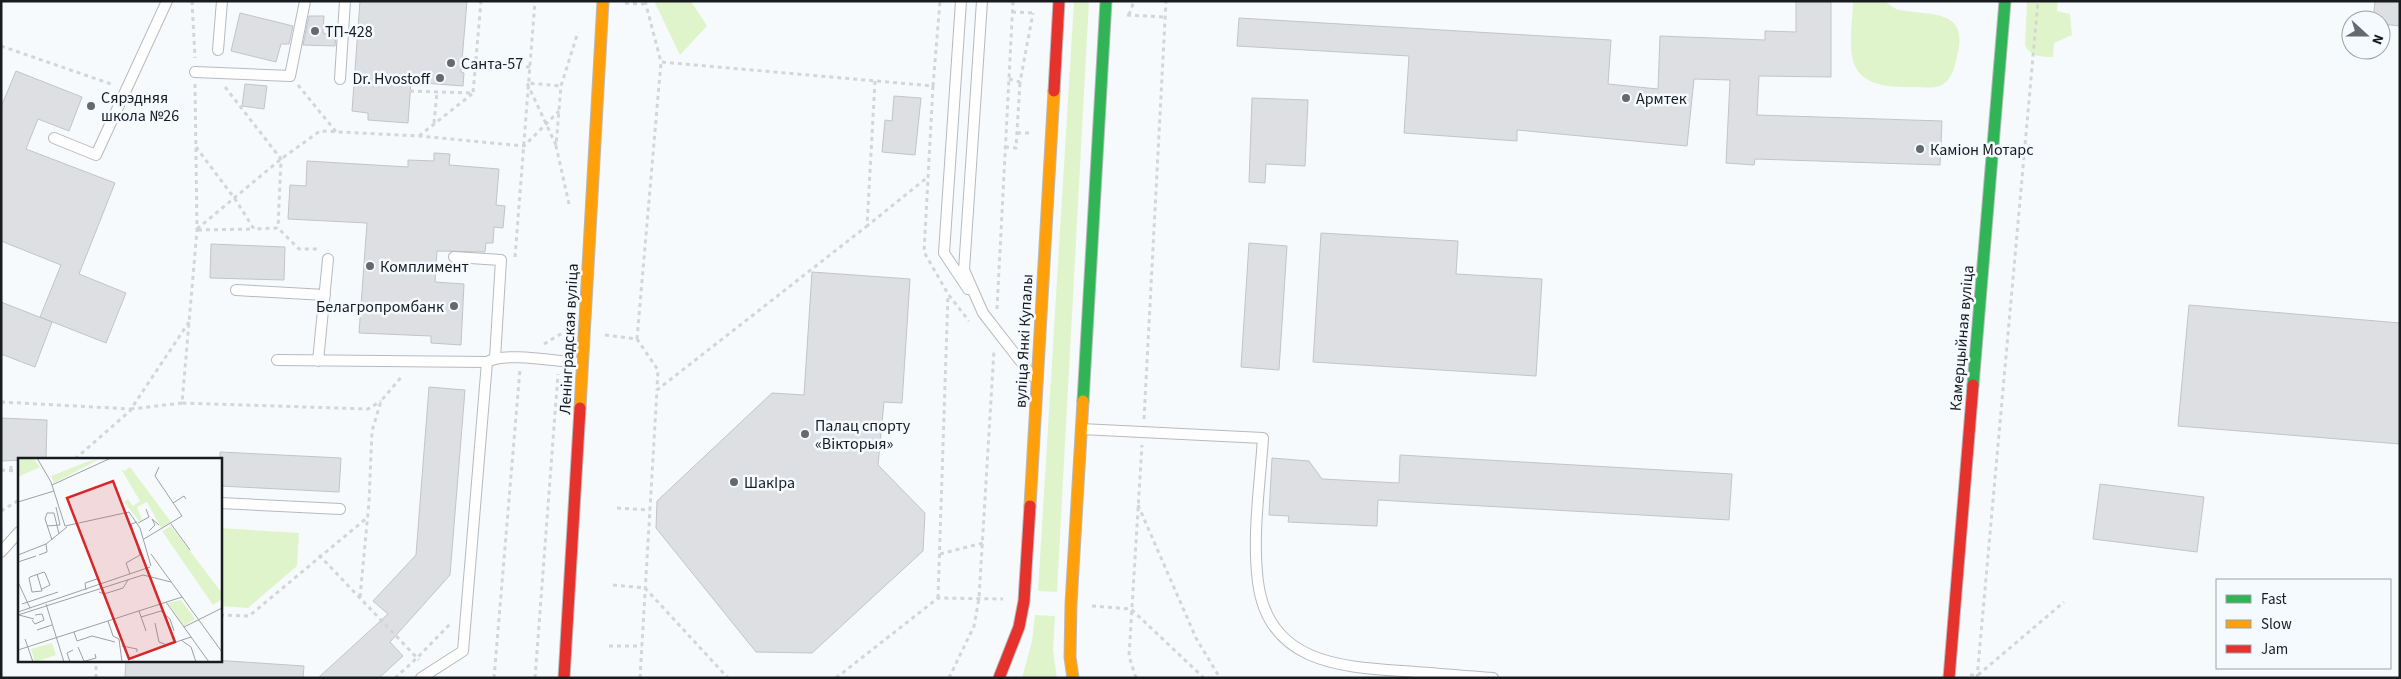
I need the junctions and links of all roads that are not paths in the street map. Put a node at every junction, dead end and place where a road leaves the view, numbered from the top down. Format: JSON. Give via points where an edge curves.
{"nodes":[{"id":1,"x":167,"y":1,"type":"edge"},
{"id":2,"x":222,"y":1,"type":"edge"},
{"id":3,"x":305,"y":1,"type":"edge"},
{"id":4,"x":345,"y":1,"type":"edge"},
{"id":5,"x":603,"y":1,"type":"edge"},
{"id":6,"x":961,"y":1,"type":"edge"},
{"id":7,"x":982,"y":1,"type":"edge"},
{"id":8,"x":1059,"y":1,"type":"edge"},
{"id":9,"x":1106,"y":1,"type":"edge"},
{"id":10,"x":2005,"y":1,"type":"edge"},
{"id":11,"x":218,"y":50,"type":"dead end"},
{"id":12,"x":195,"y":72,"type":"road end"},
{"id":13,"x":340,"y":79,"type":"dead end"},
{"id":14,"x":54,"y":138,"type":"dead end"},
{"id":15,"x":454,"y":257,"type":"dead end"},
{"id":16,"x":328,"y":259,"type":"road end"},
{"id":17,"x":236,"y":290,"type":"dead end"},
{"id":18,"x":325,"y":295,"type":"junction"},
{"id":19,"x":983,"y":313,"type":"junction"},
{"id":20,"x":277,"y":360,"type":"dead end"},
{"id":21,"x":491,"y":360,"type":"junction"},
{"id":22,"x":318,"y":361,"type":"junction"},
{"id":23,"x":583,"y":363,"type":"junction"},
{"id":24,"x":1037,"y":389,"type":"junction"},
{"id":25,"x":1081,"y":429,"type":"junction"},
{"id":26,"x":221,"y":503,"type":"edge"},
{"id":27,"x":340,"y":509,"type":"dead end"},
{"id":28,"x":18,"y":533,"type":"edge"},
{"id":29,"x":1,"y":552,"type":"edge"},
{"id":30,"x":425,"y":675,"type":"edge"},
{"id":31,"x":564,"y":678,"type":"edge"},
{"id":32,"x":999,"y":678,"type":"edge"},
{"id":33,"x":1073,"y":678,"type":"edge"},
{"id":34,"x":1493,"y":678,"type":"edge"},
{"id":35,"x":1949,"y":678,"type":"edge"}],
"edges":[{"from":1,"to":14,"type":"lane","via":[[96,155]]},
{"from":2,"to":11,"type":"lane"},
{"from":3,"to":12,"type":"lane","via":[[290,76]]},
{"from":4,"to":13,"type":"lane"},
{"from":5,"to":23,"type":"main road","name":"Ленінградская вуліца"},
{"from":6,"to":19,"type":"lane","via":[[944,253]]},
{"from":7,"to":19,"type":"lane","via":[[964,270]]},
{"from":8,"to":24,"type":"main road","name":"вуліца Янкі Купалы"},
{"from":9,"to":25,"type":"main road"},
{"from":10,"to":35,"type":"main road","name":"Камерцыйная вуліца"},
{"from":15,"to":21,"type":"lane","via":[[501,260]]},
{"from":16,"to":18,"type":"lane"},
{"from":17,"to":18,"type":"lane"},
{"from":18,"to":22,"type":"lane"},
{"from":19,"to":24,"type":"lane","via":[[1032,376]]},
{"from":20,"to":22,"type":"lane"},
{"from":21,"to":22,"type":"lane"},
{"from":21,"to":23,"type":"lane","via":[[521,358]]},
{"from":21,"to":30,"type":"lane","via":[[463,652]]},
{"from":23,"to":31,"type":"main road","name":"Ленінградская вуліца"},
{"from":24,"to":32,"type":"main road","name":"вуліца Янкі Купалы","via":[[1024,601],[1019,627]]},
{"from":25,"to":33,"type":"main road","via":[[1071,604]]},
{"from":25,"to":34,"type":"lane","via":[[1263,438],[1256,554],[1258,583],[1264,607],[1275,630],[1307,655],[1343,666]]},
{"from":26,"to":27,"type":"lane"},
{"from":28,"to":29,"type":"lane"}]}
